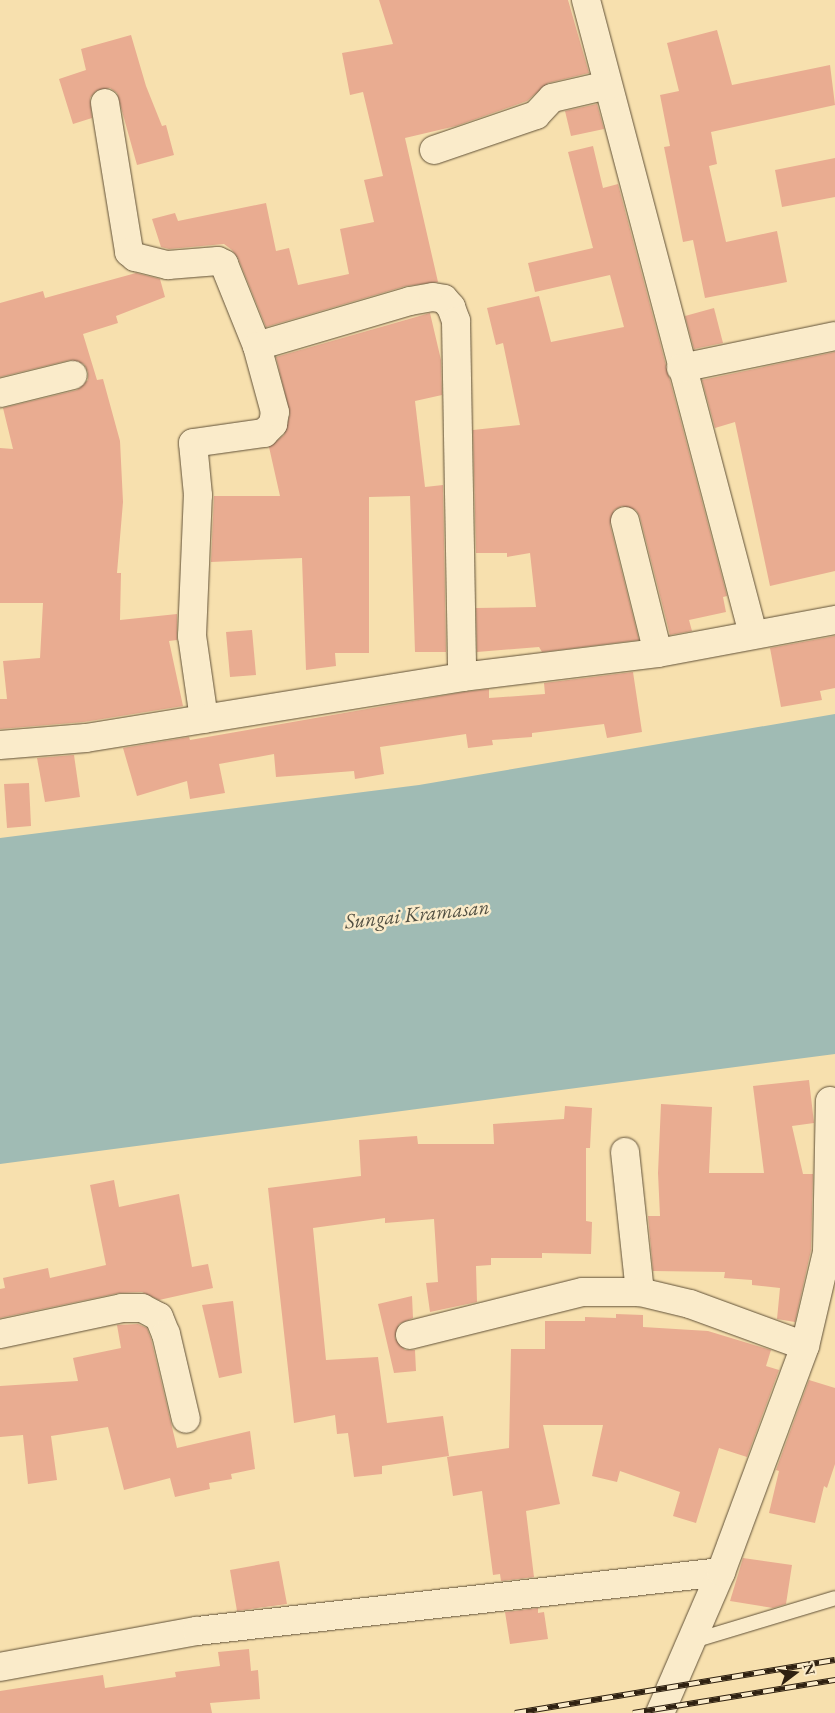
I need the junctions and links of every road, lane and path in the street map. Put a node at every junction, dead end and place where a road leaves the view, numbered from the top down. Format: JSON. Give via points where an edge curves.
{"nodes":[{"id":1,"x":586,"y":0,"type":"edge"},
{"id":2,"x":608,"y":84,"type":"junction"},
{"id":3,"x":105,"y":103,"type":"dead end"},
{"id":4,"x":434,"y":150,"type":"dead end"},
{"id":5,"x":835,"y":336,"type":"edge"},
{"id":6,"x":257,"y":346,"type":"junction"},
{"id":7,"x":681,"y":368,"type":"junction"},
{"id":8,"x":73,"y":375,"type":"dead end"},
{"id":9,"x":0,"y":392,"type":"edge"},
{"id":10,"x":625,"y":521,"type":"dead end"},
{"id":11,"x":835,"y":620,"type":"edge"},
{"id":12,"x":753,"y":634,"type":"junction"},
{"id":13,"x":658,"y":653,"type":"junction"},
{"id":14,"x":462,"y":677,"type":"junction"},
{"id":15,"x":204,"y":719,"type":"junction"},
{"id":16,"x":0,"y":745,"type":"edge"},
{"id":17,"x":830,"y":1101,"type":"dead end"},
{"id":18,"x":625,"y":1152,"type":"dead end"},
{"id":19,"x":640,"y":1292,"type":"junction"},
{"id":20,"x":0,"y":1334,"type":"edge"},
{"id":21,"x":410,"y":1335,"type":"dead end"},
{"id":22,"x":805,"y":1346,"type":"junction"},
{"id":23,"x":186,"y":1419,"type":"dead end"},
{"id":24,"x":721,"y":1572,"type":"junction"},
{"id":25,"x":835,"y":1598,"type":"edge"},
{"id":26,"x":693,"y":1641,"type":"junction"},
{"id":27,"x":0,"y":1667,"type":"edge"},
{"id":28,"x":660,"y":1713,"type":"edge"}],
"edges":[{"from":1,"to":2,"type":"street"},
{"from":2,"to":4,"type":"street","via":[[552,98],[536,115]]},
{"from":2,"to":7,"type":"street"},
{"from":3,"to":6,"type":"street","via":[[129,252],[168,265],[218,261],[224,264]]},
{"from":5,"to":7,"type":"street"},
{"from":6,"to":14,"type":"street","via":[[410,301],[433,297],[444,299],[451,307],[456,321]]},
{"from":6,"to":15,"type":"street","via":[[275,412],[273,424],[264,433],[193,443],[198,495],[192,636]]},
{"from":7,"to":12,"type":"street"},
{"from":8,"to":9,"type":"street"},
{"from":10,"to":13,"type":"street"},
{"from":11,"to":12,"type":"street"},
{"from":12,"to":13,"type":"street"},
{"from":13,"to":14,"type":"street"},
{"from":14,"to":15,"type":"street"},
{"from":15,"to":16,"type":"street","via":[[86,738]]},
{"from":17,"to":22,"type":"street","via":[[827,1252]]},
{"from":18,"to":19,"type":"street"},
{"from":19,"to":21,"type":"street","via":[[583,1292]]},
{"from":19,"to":22,"type":"street","via":[[690,1304]]},
{"from":20,"to":23,"type":"street","via":[[122,1308],[142,1308],[159,1317],[166,1334]]},
{"from":22,"to":24,"type":"street"},
{"from":24,"to":26,"type":"street"},
{"from":24,"to":27,"type":"street","via":[[197,1631]]},
{"from":25,"to":26,"type":"lane"},
{"from":26,"to":28,"type":"street"}]}
